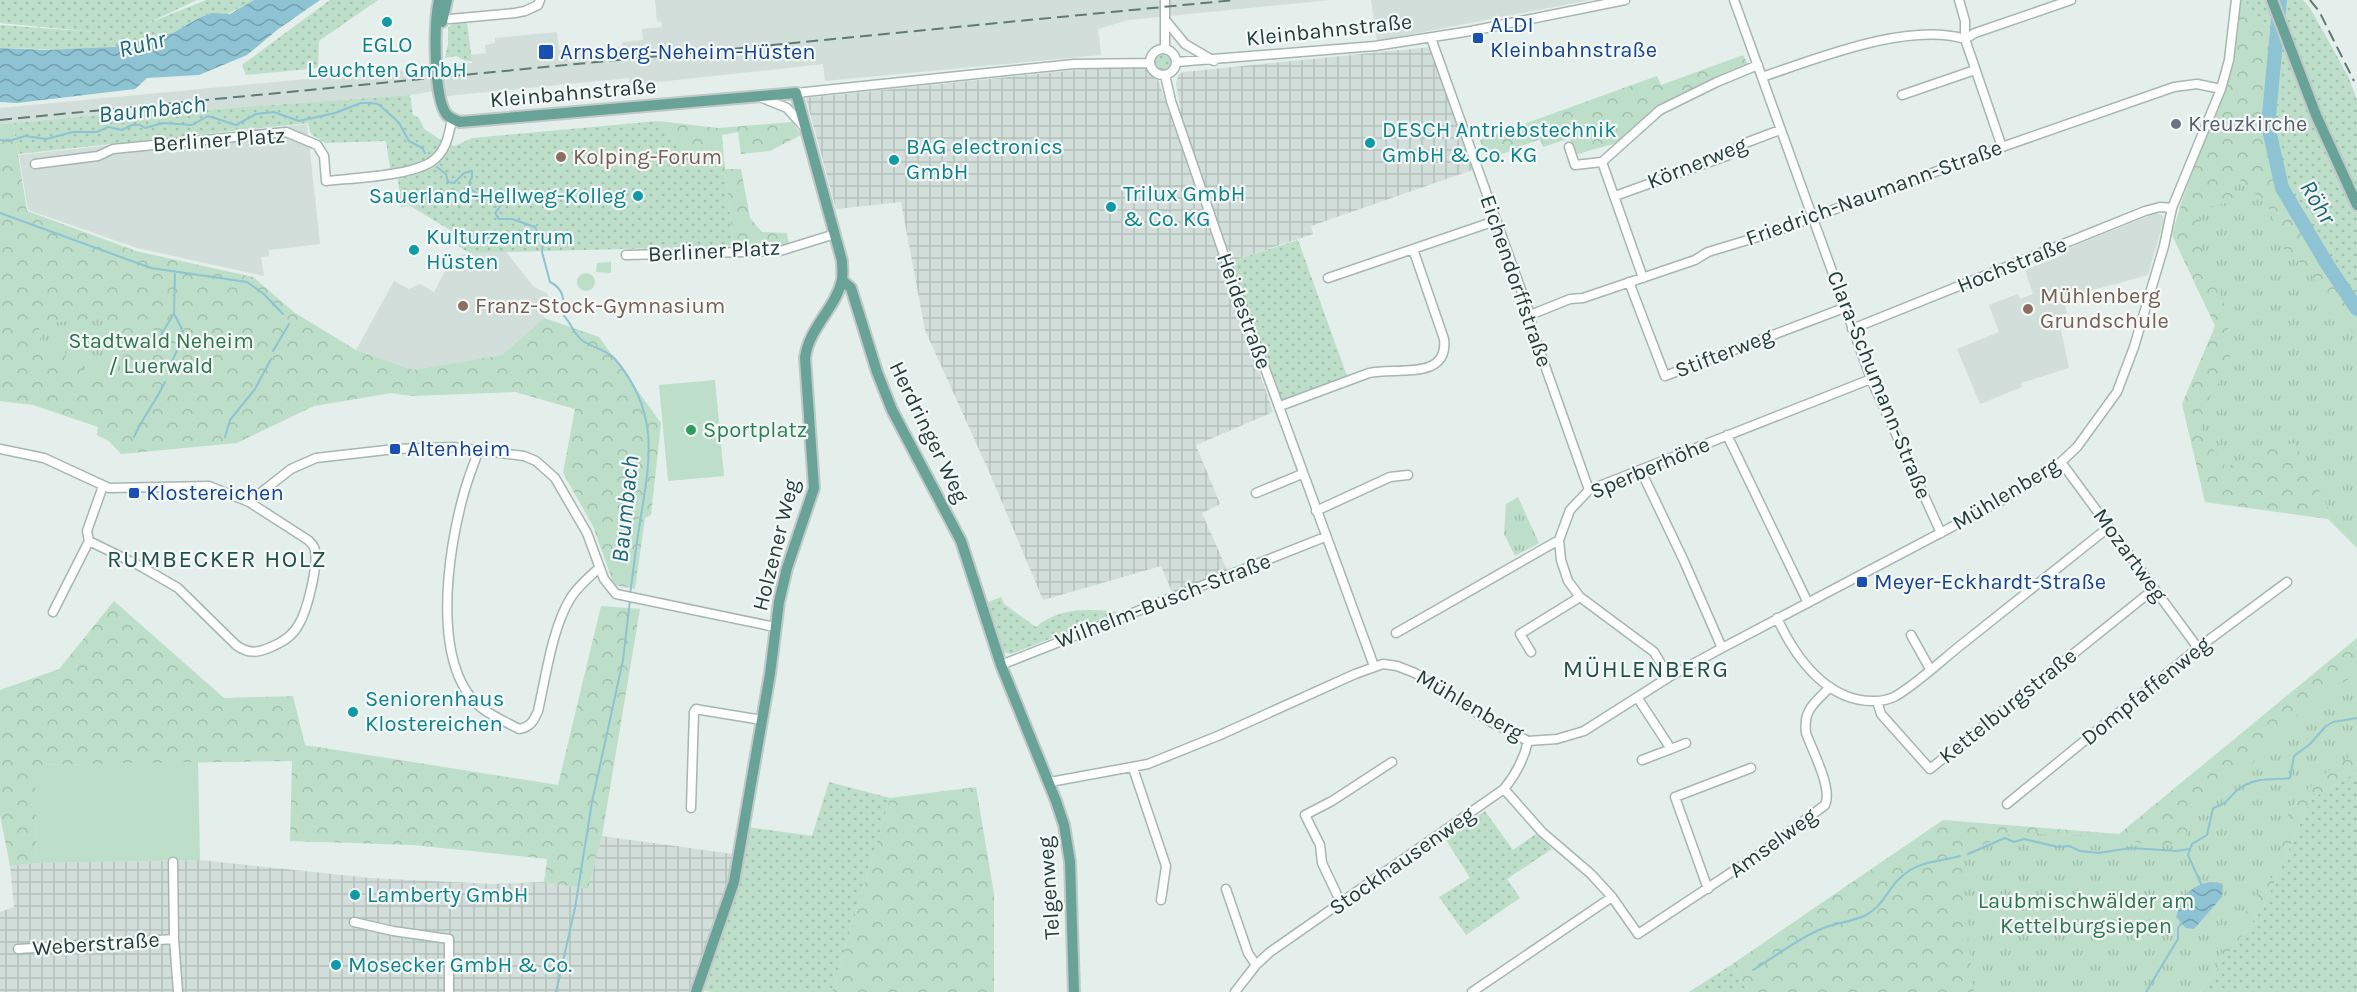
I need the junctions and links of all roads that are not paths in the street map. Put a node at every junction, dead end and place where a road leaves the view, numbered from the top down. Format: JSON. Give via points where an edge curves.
{"nodes":[{"id":1,"x":439,"y":0,"type":"edge"},
{"id":2,"x":447,"y":0,"type":"edge"},
{"id":3,"x":1165,"y":0,"type":"edge"},
{"id":4,"x":1624,"y":0,"type":"edge"},
{"id":5,"x":1734,"y":0,"type":"edge"},
{"id":6,"x":1959,"y":0,"type":"edge"},
{"id":7,"x":2071,"y":0,"type":"edge"},
{"id":8,"x":2236,"y":0,"type":"edge"},
{"id":9,"x":2272,"y":0,"type":"edge"},
{"id":10,"x":535,"y":3,"type":"edge"},
{"id":11,"x":450,"y":19,"type":"dead end"},
{"id":12,"x":1167,"y":22,"type":"junction"},
{"id":13,"x":1431,"y":38,"type":"junction"},
{"id":14,"x":1965,"y":39,"type":"junction"},
{"id":15,"x":1165,"y":49,"type":"junction"},
{"id":16,"x":437,"y":61,"type":"junction"},
{"id":17,"x":1214,"y":61,"type":"junction"},
{"id":18,"x":1176,"y":62,"type":"junction"},
{"id":19,"x":1149,"y":63,"type":"junction"},
{"id":20,"x":1758,"y":65,"type":"junction"},
{"id":21,"x":1975,"y":70,"type":"junction"},
{"id":22,"x":1165,"y":75,"type":"junction"},
{"id":23,"x":1762,"y":77,"type":"junction"},
{"id":24,"x":2221,"y":89,"type":"junction"},
{"id":25,"x":796,"y":93,"type":"junction"},
{"id":26,"x":1902,"y":95,"type":"dead end"},
{"id":27,"x":759,"y":97,"type":"junction"},
{"id":28,"x":452,"y":119,"type":"junction"},
{"id":29,"x":806,"y":128,"type":"junction"},
{"id":30,"x":1780,"y":130,"type":"junction"},
{"id":31,"x":1569,"y":147,"type":"dead end"},
{"id":32,"x":2002,"y":147,"type":"junction"},
{"id":33,"x":1602,"y":162,"type":"junction"},
{"id":34,"x":35,"y":164,"type":"dead end"},
{"id":35,"x":1615,"y":196,"type":"junction"},
{"id":36,"x":2357,"y":205,"type":"edge"},
{"id":37,"x":2172,"y":208,"type":"junction"},
{"id":38,"x":1813,"y":216,"type":"junction"},
{"id":39,"x":1495,"y":220,"type":"junction"},
{"id":40,"x":835,"y":234,"type":"junction"},
{"id":41,"x":1413,"y":249,"type":"junction"},
{"id":42,"x":626,"y":255,"type":"dead end"},
{"id":43,"x":1328,"y":278,"type":"dead end"},
{"id":44,"x":1643,"y":278,"type":"junction"},
{"id":45,"x":842,"y":280,"type":"junction"},
{"id":46,"x":1629,"y":282,"type":"junction"},
{"id":47,"x":1844,"y":308,"type":"junction"},
{"id":48,"x":1530,"y":315,"type":"junction"},
{"id":49,"x":1852,"y":329,"type":"junction"},
{"id":50,"x":1872,"y":379,"type":"junction"},
{"id":51,"x":1280,"y":406,"type":"junction"},
{"id":52,"x":1727,"y":435,"type":"junction"},
{"id":53,"x":0,"y":449,"type":"edge"},
{"id":54,"x":479,"y":450,"type":"junction"},
{"id":55,"x":2061,"y":462,"type":"junction"},
{"id":56,"x":1641,"y":471,"type":"junction"},
{"id":57,"x":1302,"y":474,"type":"junction"},
{"id":58,"x":1408,"y":475,"type":"dead end"},
{"id":59,"x":103,"y":486,"type":"junction"},
{"id":60,"x":1589,"y":490,"type":"junction"},
{"id":61,"x":1256,"y":493,"type":"dead end"},
{"id":62,"x":249,"y":502,"type":"junction"},
{"id":63,"x":1316,"y":511,"type":"junction"},
{"id":64,"x":2109,"y":527,"type":"junction"},
{"id":65,"x":1941,"y":533,"type":"junction"},
{"id":66,"x":1325,"y":537,"type":"junction"},
{"id":67,"x":1559,"y":540,"type":"junction"},
{"id":68,"x":89,"y":541,"type":"junction"},
{"id":69,"x":599,"y":568,"type":"junction"},
{"id":70,"x":2287,"y":582,"type":"dead end"},
{"id":71,"x":2154,"y":589,"type":"junction"},
{"id":72,"x":1580,"y":597,"type":"junction"},
{"id":73,"x":1808,"y":603,"type":"junction"},
{"id":74,"x":53,"y":612,"type":"dead end"},
{"id":75,"x":1777,"y":618,"type":"junction"},
{"id":76,"x":776,"y":627,"type":"junction"},
{"id":77,"x":1396,"y":633,"type":"dead end"},
{"id":78,"x":1911,"y":635,"type":"dead end"},
{"id":79,"x":1722,"y":648,"type":"junction"},
{"id":80,"x":2198,"y":648,"type":"junction"},
{"id":81,"x":1531,"y":652,"type":"dead end"},
{"id":82,"x":1001,"y":665,"type":"junction"},
{"id":83,"x":1374,"y":666,"type":"junction"},
{"id":84,"x":1930,"y":669,"type":"junction"},
{"id":85,"x":1669,"y":677,"type":"junction"},
{"id":86,"x":1830,"y":687,"type":"junction"},
{"id":87,"x":1637,"y":698,"type":"junction"},
{"id":88,"x":1877,"y":701,"type":"junction"},
{"id":89,"x":762,"y":720,"type":"junction"},
{"id":90,"x":1528,"y":741,"type":"junction"},
{"id":91,"x":1686,"y":743,"type":"dead end"},
{"id":92,"x":1671,"y":749,"type":"junction"},
{"id":93,"x":1642,"y":760,"type":"dead end"},
{"id":94,"x":1392,"y":762,"type":"dead end"},
{"id":95,"x":1133,"y":768,"type":"junction"},
{"id":96,"x":1751,"y":768,"type":"dead end"},
{"id":97,"x":1050,"y":782,"type":"junction"},
{"id":98,"x":1504,"y":789,"type":"junction"},
{"id":99,"x":2007,"y":804,"type":"dead end"},
{"id":100,"x":691,"y":808,"type":"dead end"},
{"id":101,"x":173,"y":862,"type":"dead end"},
{"id":102,"x":1226,"y":889,"type":"dead end"},
{"id":103,"x":1708,"y":889,"type":"junction"},
{"id":104,"x":1612,"y":897,"type":"junction"},
{"id":105,"x":1161,"y":900,"type":"dead end"},
{"id":106,"x":1341,"y":903,"type":"junction"},
{"id":107,"x":354,"y":922,"type":"dead end"},
{"id":108,"x":174,"y":939,"type":"junction"},
{"id":109,"x":18,"y":949,"type":"dead end"},
{"id":110,"x":1256,"y":965,"type":"junction"},
{"id":111,"x":178,"y":992,"type":"edge"},
{"id":112,"x":449,"y":992,"type":"edge"},
{"id":113,"x":696,"y":992,"type":"edge"},
{"id":114,"x":1074,"y":992,"type":"edge"},
{"id":115,"x":1235,"y":992,"type":"edge"},
{"id":116,"x":1472,"y":992,"type":"edge"}],
"edges":[{"from":1,"to":16,"type":"main road","via":[[434,33]]},
{"from":2,"to":16,"type":"main road"},
{"from":3,"to":12,"type":"street"},
{"from":4,"to":13,"type":"street","name":"Kleinbahnstraße"},
{"from":5,"to":20,"type":"street","name":"Clara-Schumann-Straße"},
{"from":6,"to":14,"type":"street"},
{"from":7,"to":14,"type":"street"},
{"from":8,"to":24,"type":"street","name":"Mühlenberg","via":[[2229,60]]},
{"from":9,"to":36,"type":"main road","via":[[2316,115]]},
{"from":10,"to":11,"type":"street","via":[[525,11]]},
{"from":12,"to":15,"type":"street"},
{"from":12,"to":17,"type":"street","via":[[1185,44]]},
{"from":13,"to":17,"type":"street","name":"Kleinbahnstraße"},
{"from":13,"to":39,"type":"street","name":"Eichendorffstraße"},
{"from":14,"to":21,"type":"street"},
{"from":14,"to":23,"type":"street","via":[[1928,35],[1877,41]]},
{"from":15,"to":18,"type":"street"},
{"from":15,"to":19,"type":"street","via":[[1155,51]]},
{"from":16,"to":28,"type":"main road","via":[[443,105]]},
{"from":17,"to":18,"type":"street","name":"Kleinbahnstraße"},
{"from":18,"to":22,"type":"street"},
{"from":19,"to":22,"type":"street","via":[[1155,73]]},
{"from":19,"to":25,"type":"street","name":"Kleinbahnstraße","via":[[1074,64]]},
{"from":20,"to":23,"type":"street","name":"Clara-Schumann-Straße"},
{"from":20,"to":33,"type":"street","via":[[1660,110]]},
{"from":21,"to":26,"type":"street"},
{"from":21,"to":32,"type":"street"},
{"from":22,"to":51,"type":"street","name":"Heidestraße","via":[[1233,285]]},
{"from":23,"to":30,"type":"street","name":"Clara-Schumann-Straße"},
{"from":24,"to":32,"type":"street","name":"Friedrich-Naumann-Straße","via":[[2185,84]]},
{"from":24,"to":37,"type":"street","name":"Mühlenberg"},
{"from":25,"to":27,"type":"main road","name":"Kleinbahnstraße"},
{"from":25,"to":29,"type":"main road","name":"Herdringer Weg"},
{"from":27,"to":28,"type":"main road","name":"Kleinbahnstraße","via":[[472,122]]},
{"from":27,"to":29,"type":"street","name":"Kleinbahnstraße","via":[[787,108]]},
{"from":28,"to":34,"type":"street","name":"Berliner Platz","via":[[439,156],[431,163],[391,174],[326,181],[324,156],[317,145],[286,132],[113,149],[98,156]]},
{"from":29,"to":40,"type":"main road","name":"Herdringer Weg"},
{"from":30,"to":35,"type":"street","name":"Körnerweg","via":[[1740,145],[1729,155]]},
{"from":30,"to":38,"type":"street","name":"Clara-Schumann-Straße"},
{"from":31,"to":33,"type":"street","via":[[1575,165]]},
{"from":32,"to":38,"type":"street","name":"Friedrich-Naumann-Straße"},
{"from":33,"to":35,"type":"street"},
{"from":35,"to":44,"type":"street"},
{"from":37,"to":49,"type":"street","name":"Hochstraße","via":[[2145,211]]},
{"from":37,"to":55,"type":"street","name":"Mühlenberg","via":[[2117,392],[2092,429]]},
{"from":38,"to":44,"type":"street","name":"Friedrich-Naumann-Straße"},
{"from":38,"to":47,"type":"street","name":"Clara-Schumann-Straße"},
{"from":39,"to":41,"type":"street"},
{"from":39,"to":48,"type":"street","name":"Eichendorffstraße"},
{"from":40,"to":42,"type":"street","name":"Berliner Platz","via":[[780,251]]},
{"from":40,"to":45,"type":"main road","name":"Herdringer Weg"},
{"from":41,"to":43,"type":"street"},
{"from":41,"to":51,"type":"street","via":[[1444,339],[1445,352],[1438,362],[1427,369],[1369,373]]},
{"from":44,"to":46,"type":"street","name":"Friedrich-Naumann-Straße"},
{"from":45,"to":76,"type":"main road","name":"Holzener Weg","via":[[807,347],[814,488],[783,584]]},
{"from":45,"to":82,"type":"main road","name":"Herdringer Weg","via":[[851,288],[892,410],[961,541]]},
{"from":46,"to":47,"type":"street","name":"Stifterweg","via":[[1665,376]]},
{"from":46,"to":48,"type":"street","name":"Friedrich-Naumann-Straße"},
{"from":47,"to":49,"type":"street","name":"Clara-Schumann-Straße"},
{"from":48,"to":60,"type":"street","name":"Eichendorffstraße"},
{"from":49,"to":50,"type":"street","name":"Clara-Schumann-Straße"},
{"from":50,"to":52,"type":"street","name":"Sperberhöhe"},
{"from":50,"to":65,"type":"street","name":"Clara-Schumann-Straße"},
{"from":51,"to":57,"type":"street","name":"Heidestraße"},
{"from":52,"to":56,"type":"street","name":"Sperberhöhe"},
{"from":52,"to":73,"type":"street"},
{"from":53,"to":59,"type":"street","via":[[50,461]]},
{"from":54,"to":62,"type":"street","via":[[431,447],[316,458],[291,469]]},
{"from":54,"to":69,"type":"street","via":[[524,456],[555,478],[587,533]]},
{"from":54,"to":69,"type":"street","via":[[453,540],[448,627],[456,668],[482,708],[519,729],[532,723],[561,617],[579,587]]},
{"from":55,"to":64,"type":"street","name":"Mozartweg"},
{"from":55,"to":65,"type":"street","name":"Mühlenberg","via":[[2001,501]]},
{"from":56,"to":60,"type":"street","name":"Sperberhöhe"},
{"from":56,"to":79,"type":"street"},
{"from":57,"to":61,"type":"street"},
{"from":57,"to":63,"type":"street","name":"Heidestraße"},
{"from":58,"to":63,"type":"street","via":[[1390,477]]},
{"from":59,"to":62,"type":"street","via":[[209,486]]},
{"from":59,"to":68,"type":"street","via":[[87,531]]},
{"from":60,"to":67,"type":"street","name":"Sperberhöhe","via":[[1570,510]]},
{"from":62,"to":68,"type":"street","via":[[308,540],[316,554],[310,596],[299,624],[281,643],[257,652],[236,645],[167,581]]},
{"from":63,"to":66,"type":"street","name":"Heidestraße"},
{"from":64,"to":71,"type":"street","name":"Mozartweg"},
{"from":64,"to":84,"type":"street"},
{"from":65,"to":73,"type":"street","name":"Mühlenberg"},
{"from":66,"to":82,"type":"street","name":"Wilhelm-Busch-Straße"},
{"from":66,"to":83,"type":"street","name":"Heidestraße"},
{"from":67,"to":72,"type":"street","via":[[1568,581]]},
{"from":67,"to":77,"type":"street"},
{"from":68,"to":74,"type":"street"},
{"from":69,"to":76,"type":"street","via":[[616,594]]},
{"from":70,"to":80,"type":"street","name":"Dompfaffenweg"},
{"from":71,"to":80,"type":"street","name":"Mozartweg"},
{"from":71,"to":88,"type":"street","name":"Kettelburgstraße","via":[[1930,769],[1881,714]]},
{"from":72,"to":81,"type":"street","via":[[1520,634]]},
{"from":72,"to":85,"type":"street","via":[[1654,652]]},
{"from":73,"to":75,"type":"street","name":"Mühlenberg"},
{"from":75,"to":79,"type":"street","name":"Mühlenberg"},
{"from":75,"to":86,"type":"street","via":[[1798,657]]},
{"from":76,"to":89,"type":"main road","name":"Holzener Weg"},
{"from":78,"to":84,"type":"street"},
{"from":79,"to":85,"type":"street","name":"Mühlenberg"},
{"from":80,"to":99,"type":"street","name":"Dompfaffenweg"},
{"from":82,"to":97,"type":"main road","name":"Herdringer Weg"},
{"from":83,"to":90,"type":"street","name":"Mühlenberg","via":[[1407,669]]},
{"from":83,"to":95,"type":"street","name":"Mühlenberg","via":[[1220,735]]},
{"from":84,"to":88,"type":"street","via":[[1894,696]]},
{"from":85,"to":87,"type":"street","name":"Mühlenberg"},
{"from":86,"to":88,"type":"street"},
{"from":86,"to":103,"type":"street","name":"Amselweg","via":[[1808,710],[1804,723],[1827,789],[1825,805]]},
{"from":87,"to":90,"type":"street","name":"Mühlenberg","via":[[1584,731]]},
{"from":87,"to":92,"type":"street"},
{"from":89,"to":100,"type":"street","via":[[696,709]]},
{"from":89,"to":113,"type":"main road","name":"Holzener Weg","via":[[734,882]]},
{"from":90,"to":98,"type":"street","name":"Stockhausenweg","via":[[1515,776]]},
{"from":91,"to":92,"type":"street"},
{"from":92,"to":93,"type":"street"},
{"from":94,"to":106,"type":"street","via":[[1305,815]]},
{"from":95,"to":97,"type":"street","name":"Mühlenberg"},
{"from":95,"to":105,"type":"street","via":[[1166,866]]},
{"from":96,"to":103,"type":"street","via":[[1675,797]]},
{"from":97,"to":114,"type":"main road","name":"Telgenweg","via":[[1064,825],[1070,862]]},
{"from":98,"to":104,"type":"street"},
{"from":98,"to":106,"type":"street","name":"Stockhausenweg"},
{"from":101,"to":108,"type":"street"},
{"from":102,"to":110,"type":"street","via":[[1248,953]]},
{"from":103,"to":104,"type":"street","name":"Amselweg","via":[[1638,934]]},
{"from":104,"to":116,"type":"street"},
{"from":106,"to":110,"type":"street","name":"Stockhausenweg"},
{"from":107,"to":112,"type":"street","via":[[449,939]]},
{"from":108,"to":109,"type":"street","name":"Weberstraße"},
{"from":108,"to":111,"type":"street"},
{"from":110,"to":115,"type":"street","name":"Stockhausenweg"}]}
